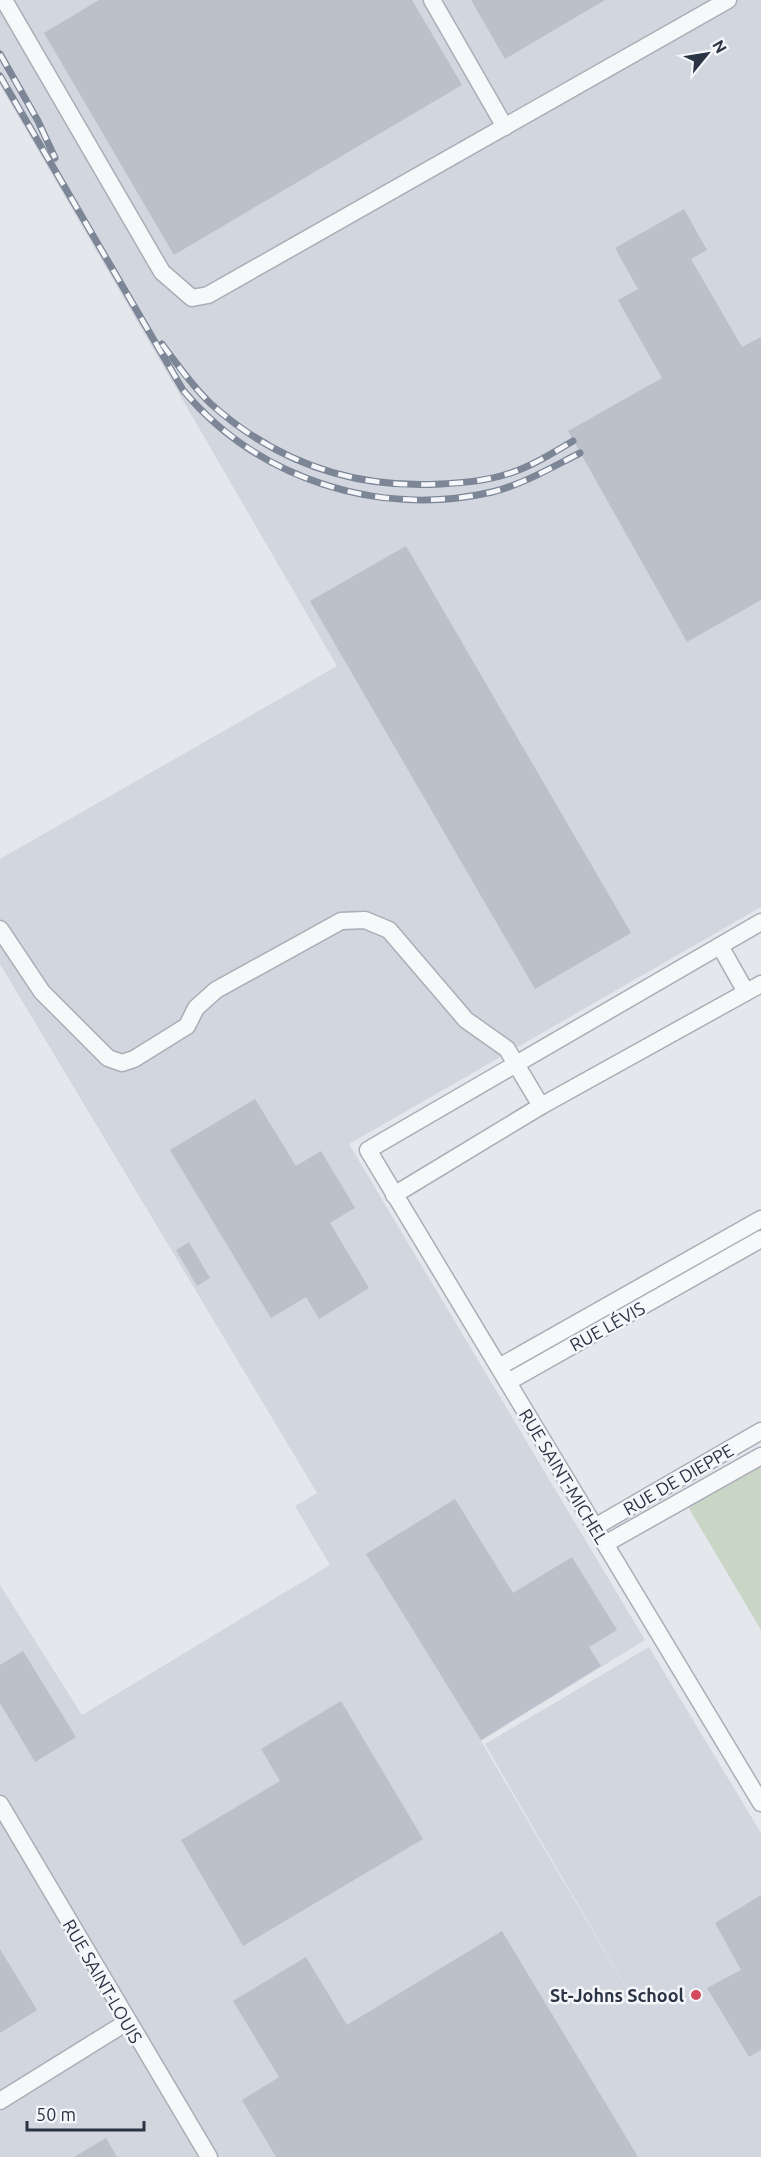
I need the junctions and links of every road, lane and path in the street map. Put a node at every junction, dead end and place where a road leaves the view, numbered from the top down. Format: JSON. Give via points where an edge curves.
{"nodes":[{"id":1,"x":4,"y":0,"type":"edge"},
{"id":2,"x":432,"y":0,"type":"edge"},
{"id":3,"x":728,"y":0,"type":"edge"},
{"id":4,"x":505,"y":127,"type":"junction"},
{"id":5,"x":761,"y":922,"type":"edge"},
{"id":6,"x":0,"y":929,"type":"edge"},
{"id":7,"x":720,"y":946,"type":"junction"},
{"id":8,"x":754,"y":988,"type":"edge"},
{"id":9,"x":516,"y":1064,"type":"junction"},
{"id":10,"x":541,"y":1106,"type":"junction"},
{"id":11,"x":393,"y":1194,"type":"junction"},
{"id":12,"x":761,"y":1219,"type":"edge"},
{"id":13,"x":761,"y":1239,"type":"edge"},
{"id":14,"x":698,"y":1255,"type":"junction"},
{"id":15,"x":707,"y":1270,"type":"junction"},
{"id":16,"x":503,"y":1375,"type":"junction"},
{"id":17,"x":761,"y":1431,"type":"edge"},
{"id":18,"x":761,"y":1456,"type":"edge"},
{"id":19,"x":595,"y":1527,"type":"junction"},
{"id":20,"x":605,"y":1544,"type":"junction"},
{"id":21,"x":761,"y":1803,"type":"edge"},
{"id":22,"x":0,"y":1804,"type":"edge"},
{"id":23,"x":127,"y":2022,"type":"junction"},
{"id":24,"x":0,"y":2101,"type":"edge"},
{"id":25,"x":209,"y":2157,"type":"edge"}],
"edges":[{"from":1,"to":4,"type":"street","via":[[162,272],[192,298],[208,295]]},
{"from":2,"to":4,"type":"street"},
{"from":3,"to":4,"type":"street"},
{"from":5,"to":7,"type":"street"},
{"from":6,"to":9,"type":"street","via":[[42,992],[108,1058],[122,1063],[187,1026],[196,1008],[216,990],[341,921],[365,920],[389,930],[466,1020],[507,1049]]},
{"from":7,"to":8,"type":"street"},
{"from":7,"to":9,"type":"street"},
{"from":8,"to":10,"type":"street"},
{"from":9,"to":10,"type":"street"},
{"from":9,"to":11,"type":"street","name":"RUE SAINT-MICHEL","via":[[368,1150]]},
{"from":10,"to":11,"type":"street"},
{"from":11,"to":16,"type":"street","name":"RUE SAINT-MICHEL"},
{"from":12,"to":14,"type":"street","name":"RUE LÉVIS"},
{"from":13,"to":15,"type":"street","name":"RUE LÉVIS"},
{"from":14,"to":15,"type":"street"},
{"from":14,"to":16,"type":"street","name":"RUE LÉVIS"},
{"from":15,"to":16,"type":"street","name":"RUE LÉVIS"},
{"from":16,"to":19,"type":"street","name":"RUE SAINT-MICHEL"},
{"from":17,"to":19,"type":"street","name":"RUE DE DIEPPE"},
{"from":18,"to":20,"type":"street","name":"RUE DE DIEPPE"},
{"from":19,"to":20,"type":"street","name":"RUE SAINT-MICHEL"},
{"from":20,"to":21,"type":"street","name":"RUE SAINT-MICHEL"},
{"from":22,"to":23,"type":"street","name":"RUE SAINT-LOUIS"},
{"from":23,"to":24,"type":"street"},
{"from":23,"to":25,"type":"street","name":"RUE SAINT-LOUIS"}]}
